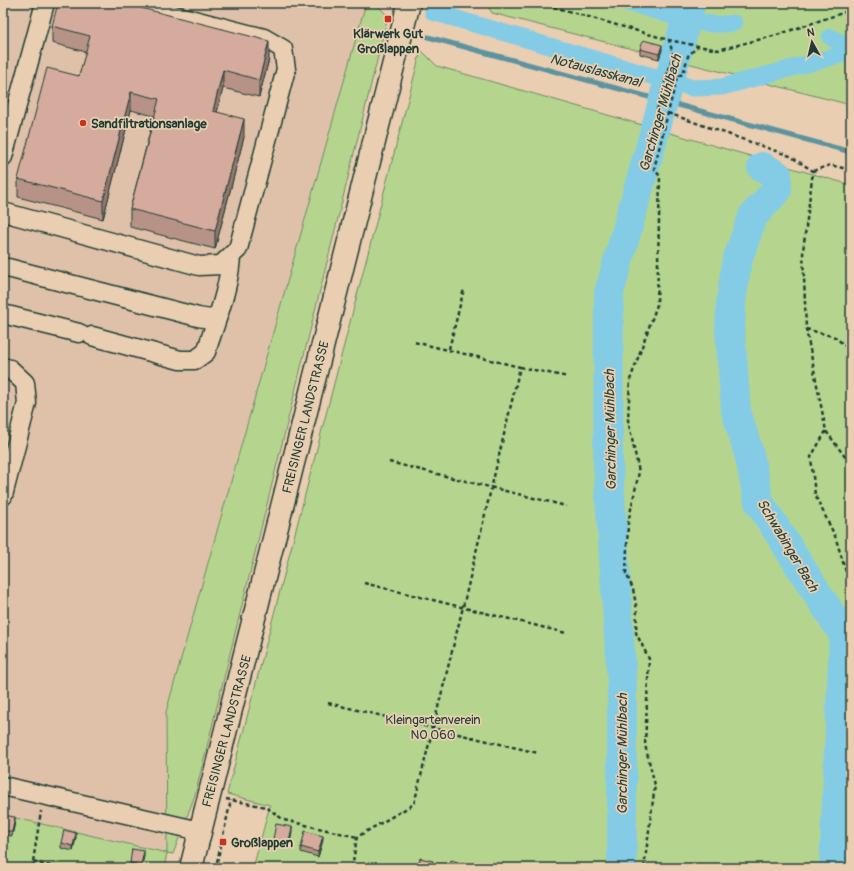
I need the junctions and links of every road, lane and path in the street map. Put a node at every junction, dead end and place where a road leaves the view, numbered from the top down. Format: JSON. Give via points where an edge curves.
{"nodes":[{"id":1,"x":45,"y":3,"type":"edge"},
{"id":2,"x":128,"y":3,"type":"edge"},
{"id":3,"x":410,"y":3,"type":"edge"},
{"id":4,"x":540,"y":3,"type":"edge"},
{"id":5,"x":851,"y":10,"type":"edge"},
{"id":6,"x":669,"y":40,"type":"junction"},
{"id":7,"x":697,"y":47,"type":"junction"},
{"id":8,"x":9,"y":108,"type":"edge"},
{"id":9,"x":657,"y":110,"type":"dead end"},
{"id":10,"x":668,"y":113,"type":"junction"},
{"id":11,"x":3,"y":157,"type":"edge"},
{"id":12,"x":851,"y":170,"type":"edge"},
{"id":13,"x":813,"y":171,"type":"junction"},
{"id":14,"x":3,"y":212,"type":"edge"},
{"id":15,"x":231,"y":256,"type":"junction"},
{"id":16,"x":8,"y":268,"type":"dead end"},
{"id":17,"x":464,"y":289,"type":"dead end"},
{"id":18,"x":3,"y":314,"type":"edge"},
{"id":19,"x":218,"y":316,"type":"junction"},
{"id":20,"x":806,"y":329,"type":"junction"},
{"id":21,"x":414,"y":342,"type":"dead end"},
{"id":22,"x":449,"y":349,"type":"junction"},
{"id":23,"x":851,"y":351,"type":"edge"},
{"id":24,"x":3,"y":367,"type":"edge"},
{"id":25,"x":520,"y":367,"type":"junction"},
{"id":26,"x":568,"y":377,"type":"dead end"},
{"id":27,"x":826,"y":431,"type":"junction"},
{"id":28,"x":389,"y":462,"type":"dead end"},
{"id":29,"x":851,"y":465,"type":"edge"},
{"id":30,"x":492,"y":487,"type":"junction"},
{"id":31,"x":3,"y":496,"type":"edge"},
{"id":32,"x":566,"y":506,"type":"dead end"},
{"id":33,"x":364,"y":583,"type":"dead end"},
{"id":34,"x":851,"y":588,"type":"edge"},
{"id":35,"x":463,"y":607,"type":"junction"},
{"id":36,"x":566,"y":633,"type":"dead end"},
{"id":37,"x":328,"y":703,"type":"dead end"},
{"id":38,"x":433,"y":728,"type":"junction"},
{"id":39,"x":538,"y":753,"type":"dead end"},
{"id":40,"x":3,"y":786,"type":"edge"},
{"id":41,"x":43,"y":795,"type":"junction"},
{"id":42,"x":224,"y":798,"type":"dead end"},
{"id":43,"x":231,"y":800,"type":"junction"},
{"id":44,"x":200,"y":831,"type":"junction"},
{"id":45,"x":357,"y":837,"type":"junction"},
{"id":46,"x":33,"y":862,"type":"junction"},
{"id":47,"x":217,"y":862,"type":"dead end"},
{"id":48,"x":32,"y":868,"type":"edge"},
{"id":49,"x":60,"y":868,"type":"edge"},
{"id":50,"x":192,"y":868,"type":"edge"},
{"id":51,"x":352,"y":868,"type":"edge"},
{"id":52,"x":644,"y":868,"type":"edge"}],
"edges":[{"from":1,"to":8,"type":"lane"},
{"from":2,"to":15,"type":"lane","via":[[264,38],[282,50],[286,69],[238,250]]},
{"from":3,"to":44,"type":"main road","name":"FREISINGER LANDSTRASSE"},
{"from":4,"to":6,"type":"path"},
{"from":5,"to":7,"type":"path","via":[[743,44],[718,50]]},
{"from":6,"to":7,"type":"path"},
{"from":6,"to":9,"type":"path","via":[[673,54]]},
{"from":7,"to":10,"type":"path","via":[[688,56],[683,74],[677,76]]},
{"from":8,"to":11,"type":"lane"},
{"from":10,"to":13,"type":"path","via":[[790,156]]},
{"from":10,"to":52,"type":"path","via":[[654,169],[660,176],[657,305],[630,380],[628,420],[639,472],[628,523],[626,572],[637,610],[636,633],[649,658],[645,745],[655,785]]},
{"from":12,"to":13,"type":"path","via":[[830,164]]},
{"from":13,"to":20,"type":"path","via":[[803,251]]},
{"from":14,"to":15,"type":"lane","via":[[199,266],[221,265]]},
{"from":15,"to":19,"type":"lane","via":[[230,280]]},
{"from":16,"to":19,"type":"lane","via":[[198,318],[210,319]]},
{"from":17,"to":22,"type":"path"},
{"from":18,"to":19,"type":"lane","via":[[180,360],[195,360],[206,352]]},
{"from":20,"to":23,"type":"path","via":[[835,338]]},
{"from":20,"to":27,"type":"path"},
{"from":21,"to":22,"type":"path"},
{"from":22,"to":25,"type":"path"},
{"from":24,"to":31,"type":"lane","via":[[10,369],[25,383],[27,403]]},
{"from":25,"to":26,"type":"path"},
{"from":25,"to":30,"type":"path"},
{"from":27,"to":29,"type":"path"},
{"from":27,"to":34,"type":"path","via":[[811,457],[815,496],[835,536]]},
{"from":28,"to":30,"type":"path"},
{"from":30,"to":32,"type":"path"},
{"from":30,"to":35,"type":"path"},
{"from":33,"to":35,"type":"path"},
{"from":35,"to":36,"type":"path"},
{"from":35,"to":38,"type":"path"},
{"from":37,"to":38,"type":"path"},
{"from":38,"to":39,"type":"path"},
{"from":38,"to":45,"type":"path","via":[[414,804]]},
{"from":40,"to":41,"type":"lane"},
{"from":41,"to":44,"type":"lane"},
{"from":41,"to":46,"type":"path"},
{"from":42,"to":43,"type":"path"},
{"from":43,"to":45,"type":"path","via":[[266,807],[284,820]]},
{"from":43,"to":47,"type":"path"},
{"from":44,"to":50,"type":"main road","name":"FREISINGER LANDSTRASSE"},
{"from":45,"to":51,"type":"path"},
{"from":46,"to":48,"type":"path"},
{"from":46,"to":49,"type":"path"}]}
